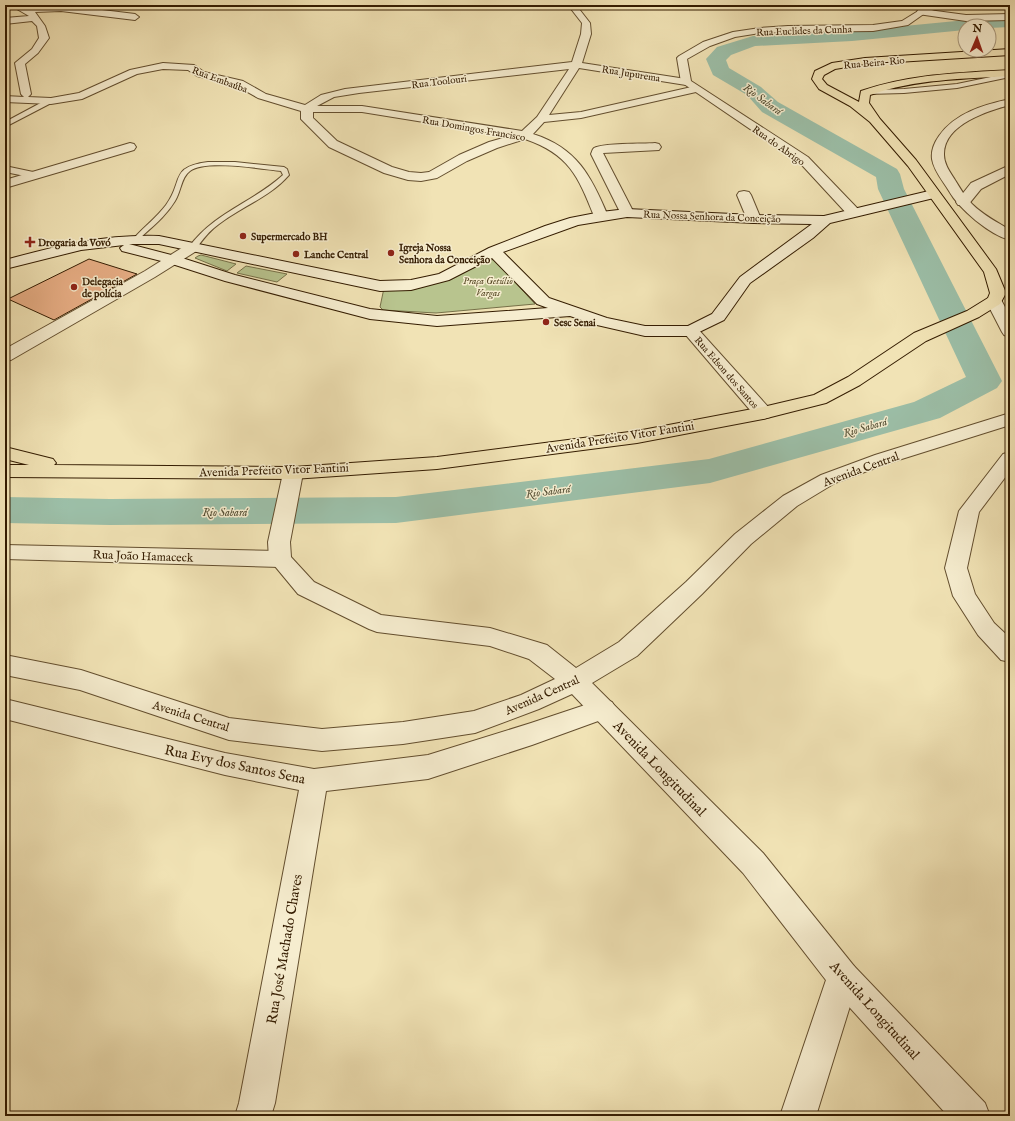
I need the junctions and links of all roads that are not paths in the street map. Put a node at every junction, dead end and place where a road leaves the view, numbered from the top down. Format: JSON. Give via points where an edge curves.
{"nodes":[{"id":1,"x":14,"y":5,"type":"edge"},
{"id":2,"x":572,"y":5,"type":"edge"},
{"id":3,"x":990,"y":5,"type":"edge"},
{"id":4,"x":921,"y":12,"type":"junction"},
{"id":5,"x":30,"y":14,"type":"junction"},
{"id":6,"x":135,"y":17,"type":"dead end"},
{"id":7,"x":1010,"y":17,"type":"edge"},
{"id":8,"x":5,"y":21,"type":"edge"},
{"id":9,"x":1010,"y":52,"type":"edge"},
{"id":10,"x":576,"y":65,"type":"junction"},
{"id":11,"x":1010,"y":74,"type":"edge"},
{"id":12,"x":686,"y":82,"type":"junction"},
{"id":13,"x":5,"y":89,"type":"edge"},
{"id":14,"x":696,"y":89,"type":"junction"},
{"id":15,"x":867,"y":93,"type":"junction"},
{"id":16,"x":26,"y":94,"type":"junction"},
{"id":17,"x":837,"y":94,"type":"junction"},
{"id":18,"x":5,"y":99,"type":"edge"},
{"id":19,"x":51,"y":101,"type":"junction"},
{"id":20,"x":1010,"y":102,"type":"edge"},
{"id":21,"x":307,"y":109,"type":"junction"},
{"id":22,"x":541,"y":120,"type":"junction"},
{"id":23,"x":875,"y":122,"type":"junction"},
{"id":24,"x":5,"y":125,"type":"edge"},
{"id":25,"x":526,"y":136,"type":"junction"},
{"id":26,"x":130,"y":147,"type":"dead end"},
{"id":27,"x":655,"y":147,"type":"dead end"},
{"id":28,"x":1010,"y":168,"type":"edge"},
{"id":29,"x":5,"y":169,"type":"edge"},
{"id":30,"x":35,"y":175,"type":"junction"},
{"id":31,"x":5,"y":184,"type":"edge"},
{"id":32,"x":933,"y":194,"type":"junction"},
{"id":33,"x":744,"y":195,"type":"dead end"},
{"id":34,"x":963,"y":202,"type":"junction"},
{"id":35,"x":853,"y":212,"type":"junction"},
{"id":36,"x":627,"y":213,"type":"junction"},
{"id":37,"x":601,"y":216,"type":"junction"},
{"id":38,"x":754,"y":219,"type":"junction"},
{"id":39,"x":783,"y":219,"type":"junction"},
{"id":40,"x":825,"y":220,"type":"junction"},
{"id":41,"x":808,"y":235,"type":"junction"},
{"id":42,"x":1010,"y":236,"type":"edge"},
{"id":43,"x":137,"y":238,"type":"junction"},
{"id":44,"x":106,"y":243,"type":"junction"},
{"id":45,"x":193,"y":247,"type":"junction"},
{"id":46,"x":494,"y":251,"type":"junction"},
{"id":47,"x":174,"y":260,"type":"junction"},
{"id":48,"x":5,"y":265,"type":"edge"},
{"id":49,"x":318,"y":274,"type":"junction"},
{"id":50,"x":380,"y":286,"type":"junction"},
{"id":51,"x":289,"y":294,"type":"junction"},
{"id":52,"x":994,"y":302,"type":"junction"},
{"id":53,"x":570,"y":312,"type":"junction"},
{"id":54,"x":370,"y":314,"type":"junction"},
{"id":55,"x":691,"y":331,"type":"junction"},
{"id":56,"x":1010,"y":332,"type":"edge"},
{"id":57,"x":5,"y":356,"type":"edge"},
{"id":58,"x":763,"y":413,"type":"junction"},
{"id":59,"x":1010,"y":419,"type":"edge"},
{"id":60,"x":5,"y":453,"type":"edge"},
{"id":61,"x":1010,"y":458,"type":"edge"},
{"id":62,"x":5,"y":471,"type":"edge"},
{"id":63,"x":90,"y":473,"type":"junction"},
{"id":64,"x":291,"y":482,"type":"junction"},
{"id":65,"x":280,"y":551,"type":"junction"},
{"id":66,"x":5,"y":552,"type":"edge"},
{"id":67,"x":1010,"y":653,"type":"edge"},
{"id":68,"x":5,"y":665,"type":"edge"},
{"id":69,"x":575,"y":681,"type":"junction"},
{"id":70,"x":5,"y":708,"type":"edge"},
{"id":71,"x":603,"y":709,"type":"junction"},
{"id":72,"x":314,"y":781,"type":"junction"},
{"id":73,"x":843,"y":977,"type":"junction"},
{"id":74,"x":253,"y":1116,"type":"edge"},
{"id":75,"x":798,"y":1116,"type":"edge"},
{"id":76,"x":972,"y":1116,"type":"edge"}],
"edges":[{"from":1,"to":5,"type":"street"},
{"from":2,"to":10,"type":"street","via":[[586,23],[586,34]]},
{"from":3,"to":4,"type":"street","name":"Rua Euclides da Cunha","via":[[931,8]]},
{"from":4,"to":7,"type":"street","via":[[966,18]]},
{"from":4,"to":12,"type":"street","name":"Rua Euclides da Cunha","via":[[902,24],[868,28],[773,30],[726,36],[696,48],[682,58]]},
{"from":5,"to":6,"type":"street","via":[[61,8]]},
{"from":5,"to":8,"type":"street"},
{"from":5,"to":16,"type":"street","via":[[41,26],[44,38],[35,51],[20,63]]},
{"from":9,"to":17,"type":"main road","name":"Rua Beira-Rio","via":[[865,61],[832,66],[819,73],[817,79],[823,87]]},
{"from":10,"to":12,"type":"street","name":"Rua Jupurema"},
{"from":10,"to":21,"type":"street","name":"Rua Toolouri","via":[[359,90],[327,96],[312,103]]},
{"from":10,"to":22,"type":"street"},
{"from":11,"to":15,"type":"main road","via":[[912,81],[882,86]]},
{"from":12,"to":14,"type":"street"},
{"from":13,"to":16,"type":"street"},
{"from":14,"to":22,"type":"street","via":[[581,115]]},
{"from":14,"to":35,"type":"street","name":"Rua do Abrigo","via":[[804,160]]},
{"from":15,"to":17,"type":"main road"},
{"from":15,"to":23,"type":"main road","via":[[864,103]]},
{"from":16,"to":19,"type":"street"},
{"from":17,"to":23,"type":"main road","name":"Rua Beira-Rio","via":[[854,104]]},
{"from":18,"to":19,"type":"street","name":"Rua Embaúba"},
{"from":19,"to":21,"type":"street","name":"Rua Embaúba","via":[[82,96],[134,72],[163,66],[190,67],[201,74],[239,83],[262,96]]},
{"from":19,"to":24,"type":"street"},
{"from":20,"to":34,"type":"street","via":[[978,111],[958,123],[942,138],[938,152],[941,168]]},
{"from":21,"to":25,"type":"street","name":"Rua Domingos Francisco","via":[[362,109]]},
{"from":21,"to":25,"type":"street","via":[[307,119],[333,144],[388,170],[408,176],[433,175],[493,145]]},
{"from":22,"to":25,"type":"street"},
{"from":23,"to":32,"type":"main road","via":[[912,163]]},
{"from":25,"to":37,"type":"street","name":"Rua Domingos Francisco","via":[[544,141],[563,153],[581,173]]},
{"from":26,"to":30,"type":"street"},
{"from":27,"to":36,"type":"street","via":[[598,151],[597,154]]},
{"from":28,"to":34,"type":"street","via":[[976,186]]},
{"from":29,"to":30,"type":"street"},
{"from":30,"to":31,"type":"street"},
{"from":32,"to":35,"type":"street","name":"Rua Nossa Senhora da Conceição"},
{"from":32,"to":52,"type":"main road","via":[[991,272],[998,293]]},
{"from":33,"to":38,"type":"street"},
{"from":34,"to":42,"type":"street"},
{"from":35,"to":40,"type":"street","name":"Rua Nossa Senhora da Conceição"},
{"from":36,"to":37,"type":"street","name":"Rua Nossa Senhora da Conceição"},
{"from":36,"to":38,"type":"street","name":"Rua Nossa Senhora da Conceição"},
{"from":37,"to":46,"type":"street","name":"Rua Nossa Senhora da Conceição","via":[[550,229]]},
{"from":38,"to":39,"type":"street","name":"Rua Nossa Senhora da Conceição"},
{"from":39,"to":40,"type":"street","name":"Rua Nossa Senhora da Conceição"},
{"from":39,"to":41,"type":"street"},
{"from":40,"to":41,"type":"street"},
{"from":41,"to":55,"type":"street","via":[[745,280],[718,317]]},
{"from":43,"to":44,"type":"street"},
{"from":43,"to":45,"type":"street"},
{"from":43,"to":45,"type":"lane","via":[[153,224],[175,196],[182,177],[189,168],[201,164],[227,164],[284,169],[286,175],[277,185],[223,218],[206,231]]},
{"from":44,"to":47,"type":"street"},
{"from":44,"to":48,"type":"street","via":[[46,253]]},
{"from":45,"to":47,"type":"street"},
{"from":45,"to":49,"type":"street"},
{"from":46,"to":50,"type":"street","via":[[444,277],[411,284]]},
{"from":46,"to":53,"type":"street","via":[[544,301]]},
{"from":47,"to":51,"type":"street"},
{"from":47,"to":57,"type":"street"},
{"from":49,"to":50,"type":"street"},
{"from":49,"to":51,"type":"street"},
{"from":50,"to":54,"type":"street"},
{"from":51,"to":54,"type":"street"},
{"from":52,"to":56,"type":"street"},
{"from":52,"to":58,"type":"main road","name":"Avenida Prefeito Vitor Fantini","via":[[920,337],[854,381],[820,399]]},
{"from":53,"to":54,"type":"street","via":[[436,320]]},
{"from":53,"to":55,"type":"street","via":[[645,331]]},
{"from":55,"to":58,"type":"street","name":"Rua Edson dos Santos"},
{"from":58,"to":64,"type":"main road","name":"Avenida Prefeito Vitor Fantini","via":[[637,437]]},
{"from":59,"to":69,"type":"street","name":"Avenida Central","via":[[882,459],[828,479],[790,502],[744,539],[628,649]]},
{"from":60,"to":63,"type":"main road","name":"Avenida Prefeito Vitor Fantini"},
{"from":61,"to":67,"type":"street","via":[[969,511],[956,568],[964,596],[986,629]]},
{"from":62,"to":63,"type":"main road","name":"Avenida Prefeito Vitor Fantini"},
{"from":63,"to":64,"type":"main road","name":"Avenida Prefeito Vitor Fantini"},
{"from":64,"to":65,"type":"street"},
{"from":65,"to":66,"type":"street","name":"Rua João Hamaceck"},
{"from":65,"to":69,"type":"street","name":"Avenida Longitudinal","via":[[306,588],[377,623],[490,637],[538,652]]},
{"from":68,"to":69,"type":"street","name":"Avenida Central","via":[[81,680],[230,729],[322,740],[403,733],[475,722],[530,702]]},
{"from":69,"to":71,"type":"street","name":"Avenida Longitudinal"},
{"from":70,"to":72,"type":"street","name":"Rua Evy dos Santos Sena","via":[[225,764]]},
{"from":71,"to":72,"type":"street","name":"Rua Evy dos Santos Sena","via":[[428,767]]},
{"from":71,"to":73,"type":"street","name":"Avenida Longitudinal","via":[[754,862]]},
{"from":72,"to":74,"type":"street","name":"Rua José Machado Chaves"},
{"from":73,"to":75,"type":"street"},
{"from":73,"to":76,"type":"street","name":"Avenida Longitudinal"}]}
